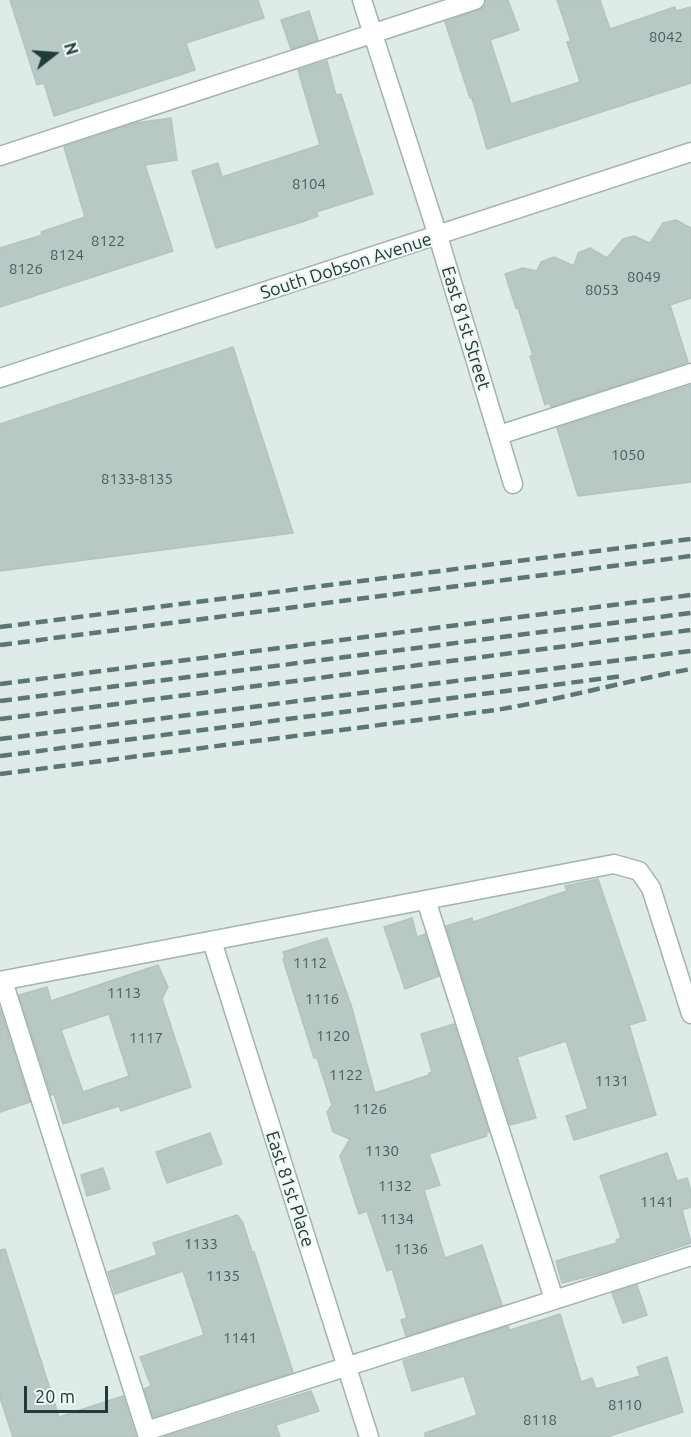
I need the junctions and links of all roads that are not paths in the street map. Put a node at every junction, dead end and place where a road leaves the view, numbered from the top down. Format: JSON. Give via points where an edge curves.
{"nodes":[{"id":1,"x":362,"y":0,"type":"edge"},
{"id":2,"x":475,"y":0,"type":"edge"},
{"id":3,"x":373,"y":34,"type":"junction"},
{"id":4,"x":691,"y":152,"type":"edge"},
{"id":5,"x":0,"y":156,"type":"edge"},
{"id":6,"x":438,"y":236,"type":"junction"},
{"id":7,"x":691,"y":373,"type":"edge"},
{"id":8,"x":0,"y":378,"type":"edge"},
{"id":9,"x":499,"y":435,"type":"junction"},
{"id":10,"x":513,"y":484,"type":"dead end"},
{"id":11,"x":426,"y":900,"type":"junction"},
{"id":12,"x":212,"y":941,"type":"junction"},
{"id":13,"x":2,"y":981,"type":"edge"},
{"id":14,"x":691,"y":1014,"type":"edge"},
{"id":15,"x":691,"y":1256,"type":"edge"},
{"id":16,"x":554,"y":1299,"type":"junction"},
{"id":17,"x":347,"y":1367,"type":"junction"},
{"id":18,"x":147,"y":1434,"type":"edge"},
{"id":19,"x":369,"y":1437,"type":"edge"}],
"edges":[{"from":1,"to":3,"type":"street","name":"East 81st Street"},
{"from":2,"to":3,"type":"street"},
{"from":3,"to":5,"type":"street"},
{"from":3,"to":6,"type":"street","name":"East 81st Street"},
{"from":4,"to":6,"type":"street","name":"South Dobson Avenue"},
{"from":6,"to":8,"type":"street","name":"South Dobson Avenue"},
{"from":6,"to":9,"type":"street","name":"East 81st Street"},
{"from":7,"to":9,"type":"street"},
{"from":9,"to":10,"type":"street","name":"East 81st Street"},
{"from":11,"to":12,"type":"street"},
{"from":11,"to":14,"type":"street","via":[[615,864],[639,871],[651,888]]},
{"from":11,"to":16,"type":"street"},
{"from":12,"to":13,"type":"street"},
{"from":12,"to":17,"type":"street","name":"East 81st Place"},
{"from":13,"to":18,"type":"street"},
{"from":15,"to":16,"type":"street"},
{"from":16,"to":17,"type":"street"},
{"from":17,"to":18,"type":"street"},
{"from":17,"to":19,"type":"street","name":"East 81st Place"}]}
